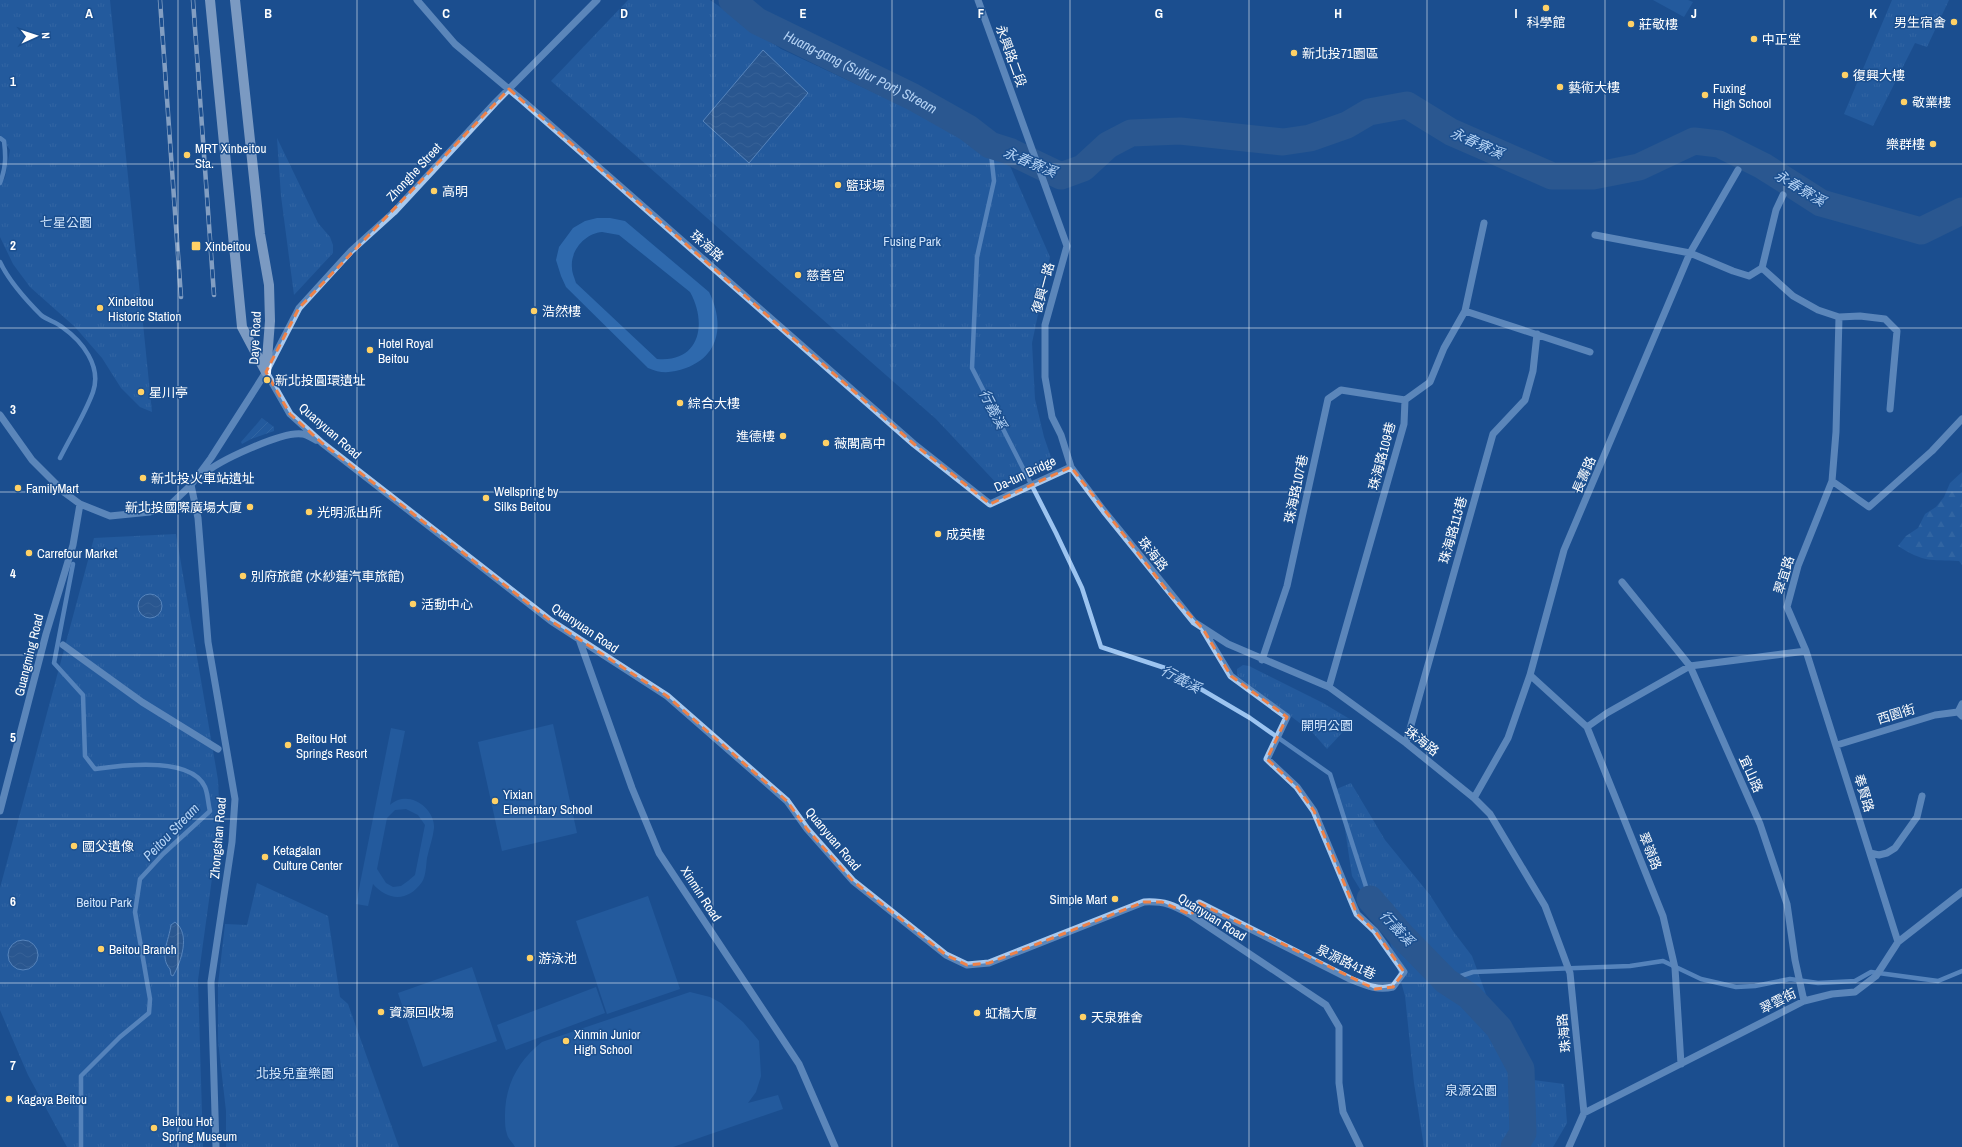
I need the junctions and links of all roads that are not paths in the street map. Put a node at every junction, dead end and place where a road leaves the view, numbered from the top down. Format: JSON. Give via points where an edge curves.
{"nodes":[{"id":1,"x":210,"y":0,"type":"edge"},
{"id":2,"x":235,"y":0,"type":"edge"},
{"id":3,"x":416,"y":0,"type":"edge"},
{"id":4,"x":597,"y":0,"type":"edge"},
{"id":5,"x":978,"y":0,"type":"edge"},
{"id":6,"x":509,"y":89,"type":"junction"},
{"id":7,"x":1022,"y":120,"type":"joint"},
{"id":8,"x":1738,"y":170,"type":"dead end"},
{"id":9,"x":1783,"y":195,"type":"dead end"},
{"id":10,"x":1484,"y":223,"type":"dead end"},
{"id":11,"x":1595,"y":235,"type":"dead end"},
{"id":12,"x":1690,"y":253,"type":"junction"},
{"id":13,"x":1762,"y":268,"type":"junction"},
{"id":14,"x":1465,"y":311,"type":"junction"},
{"id":15,"x":1839,"y":317,"type":"junction"},
{"id":16,"x":1537,"y":334,"type":"junction"},
{"id":17,"x":1590,"y":352,"type":"dead end"},
{"id":18,"x":266,"y":372,"type":"junction"},
{"id":19,"x":1405,"y":400,"type":"junction"},
{"id":20,"x":1890,"y":409,"type":"dead end"},
{"id":21,"x":0,"y":415,"type":"edge"},
{"id":22,"x":1962,"y":419,"type":"edge"},
{"id":23,"x":322,"y":442,"type":"junction"},
{"id":24,"x":1071,"y":467,"type":"junction"},
{"id":25,"x":1832,"y":481,"type":"junction"},
{"id":26,"x":191,"y":485,"type":"junction"},
{"id":27,"x":80,"y":504,"type":"junction"},
{"id":28,"x":990,"y":504,"type":"joint"},
{"id":29,"x":1622,"y":582,"type":"dead end"},
{"id":30,"x":1203,"y":629,"type":"junction"},
{"id":31,"x":579,"y":639,"type":"junction"},
{"id":32,"x":63,"y":645,"type":"dead end"},
{"id":33,"x":1806,"y":651,"type":"junction"},
{"id":34,"x":1262,"y":660,"type":"junction"},
{"id":35,"x":1690,"y":666,"type":"junction"},
{"id":36,"x":1530,"y":675,"type":"junction"},
{"id":37,"x":1329,"y":687,"type":"junction"},
{"id":38,"x":1962,"y":704,"type":"edge"},
{"id":39,"x":1960,"y":714,"type":"edge"},
{"id":40,"x":1587,"y":727,"type":"junction"},
{"id":41,"x":1406,"y":743,"type":"junction"},
{"id":42,"x":1837,"y":745,"type":"junction"},
{"id":43,"x":218,"y":749,"type":"dead end"},
{"id":44,"x":1922,"y":796,"type":"dead end"},
{"id":45,"x":1474,"y":798,"type":"junction"},
{"id":46,"x":0,"y":811,"type":"edge"},
{"id":47,"x":1870,"y":853,"type":"junction"},
{"id":48,"x":1962,"y":892,"type":"edge"},
{"id":49,"x":1191,"y":915,"type":"junction"},
{"id":50,"x":1898,"y":942,"type":"junction"},
{"id":51,"x":1804,"y":1000,"type":"junction"},
{"id":52,"x":1681,"y":1064,"type":"junction"},
{"id":53,"x":1584,"y":1113,"type":"junction"},
{"id":54,"x":216,"y":1147,"type":"edge"},
{"id":55,"x":836,"y":1147,"type":"edge"},
{"id":56,"x":1360,"y":1147,"type":"edge"},
{"id":57,"x":1569,"y":1147,"type":"edge"}],
"edges":[{"from":1,"to":18,"type":"main road","name":"Daye Road","via":[[242,327]]},
{"from":2,"to":18,"type":"main road","name":"Daye Road","via":[[260,234],[269,285],[270,321]]},
{"from":3,"to":6,"type":"street","name":"珠海路","via":[[455,44]]},
{"from":4,"to":6,"type":"street","name":"Zhonghe Street"},
{"from":5,"to":7,"type":"street","name":"永興路二段"},
{"from":6,"to":18,"type":"street","name":"Zhonghe Street","via":[[394,212],[351,251],[299,308]]},
{"from":6,"to":28,"type":"street","name":"珠海路","via":[[914,444]]},
{"from":7,"to":24,"type":"street","name":"復興一路","via":[[1067,246],[1045,325],[1045,377],[1052,417],[1061,435]]},
{"from":8,"to":12,"type":"street","name":"長壽路"},
{"from":9,"to":13,"type":"street","via":[[1776,210]]},
{"from":10,"to":14,"type":"street"},
{"from":11,"to":12,"type":"street"},
{"from":12,"to":13,"type":"street","via":[[1733,272],[1749,276]]},
{"from":12,"to":36,"type":"street","name":"長壽路","via":[[1564,550]]},
{"from":13,"to":15,"type":"street","via":[[1793,296],[1818,310]]},
{"from":14,"to":16,"type":"street"},
{"from":14,"to":19,"type":"street","via":[[1444,348],[1430,382]]},
{"from":15,"to":20,"type":"street","via":[[1885,319],[1897,331]]},
{"from":15,"to":25,"type":"street","name":"翠宜路"},
{"from":16,"to":17,"type":"street"},
{"from":16,"to":41,"type":"street","name":"珠海路113巷","via":[[1534,371],[1525,400],[1493,434]]},
{"from":18,"to":23,"type":"street","name":"Quanyuan Road","via":[[290,414]]},
{"from":18,"to":26,"type":"street"},
{"from":19,"to":34,"type":"street","name":"珠海路107巷","via":[[1340,390],[1328,399],[1287,586]]},
{"from":19,"to":37,"type":"street","name":"珠海路109巷","via":[[1404,424]]},
{"from":21,"to":27,"type":"street","via":[[42,472]]},
{"from":22,"to":25,"type":"street","via":[[1932,451],[1869,507]]},
{"from":23,"to":26,"type":"street","via":[[301,434],[278,438],[210,468]]},
{"from":23,"to":31,"type":"street","name":"Quanyuan Road","via":[[551,621]]},
{"from":24,"to":28,"type":"street","name":"Da-tun Bridge"},
{"from":24,"to":30,"type":"street","name":"珠海路","via":[[1169,593]]},
{"from":25,"to":33,"type":"street","name":"翠宜路","via":[[1798,566],[1787,607]]},
{"from":26,"to":27,"type":"street","via":[[170,505],[150,512],[110,516]]},
{"from":26,"to":54,"type":"street","name":"Zhongshan Road","via":[[198,518],[208,642],[235,799],[232,842],[211,982]]},
{"from":27,"to":46,"type":"street","name":"Guangming Road","via":[[73,545],[46,634]]},
{"from":29,"to":35,"type":"street","name":"宜山路"},
{"from":30,"to":34,"type":"street","name":"珠海路"},
{"from":30,"to":49,"type":"street","name":"泉源路41巷","via":[[1231,676],[1287,718],[1267,759],[1297,787],[1314,811],[1357,914],[1375,931],[1404,972],[1394,987],[1375,989],[1198,903]]},
{"from":31,"to":49,"type":"street","name":"Quanyuan Road","via":[[668,696],[787,801],[807,829],[853,881],[946,955],[960,962],[977,965],[989,963],[1144,902],[1162,902]]},
{"from":31,"to":55,"type":"street","name":"Xinmin Road","via":[[632,788],[659,852],[799,1064]]},
{"from":32,"to":43,"type":"street","via":[[142,702]]},
{"from":33,"to":35,"type":"street"},
{"from":33,"to":42,"type":"street","name":"奉賢路"},
{"from":34,"to":37,"type":"street","name":"珠海路"},
{"from":35,"to":40,"type":"street"},
{"from":35,"to":51,"type":"street","name":"宜山路","via":[[1760,824],[1787,904]]},
{"from":36,"to":40,"type":"street","name":"翠嶺路"},
{"from":36,"to":45,"type":"street","name":"長壽路","via":[[1508,738]]},
{"from":37,"to":41,"type":"street","name":"珠海路"},
{"from":38,"to":39,"type":"street"},
{"from":39,"to":42,"type":"street","name":"西園街","via":[[1935,714]]},
{"from":40,"to":52,"type":"street","name":"翠嶺路","via":[[1662,916],[1675,968]]},
{"from":41,"to":45,"type":"street","name":"珠海路"},
{"from":42,"to":47,"type":"street","name":"奉賢路"},
{"from":44,"to":47,"type":"street","via":[[1917,817],[1895,848],[1879,855]]},
{"from":45,"to":53,"type":"street","name":"珠海路","via":[[1490,814],[1545,906],[1570,973]]},
{"from":47,"to":50,"type":"street","name":"奉賢路"},
{"from":48,"to":50,"type":"street","name":"翠雲街"},
{"from":49,"to":56,"type":"street","name":"Quanyuan Road","via":[[1326,1005],[1335,1018],[1341,1038],[1340,1097],[1343,1112]]},
{"from":50,"to":51,"type":"street","name":"翠雲街","via":[[1876,976],[1855,992]]},
{"from":51,"to":52,"type":"street","name":"翠雲街"},
{"from":52,"to":53,"type":"street","name":"翠雲街"},
{"from":53,"to":57,"type":"street","name":"珠海路"}]}
